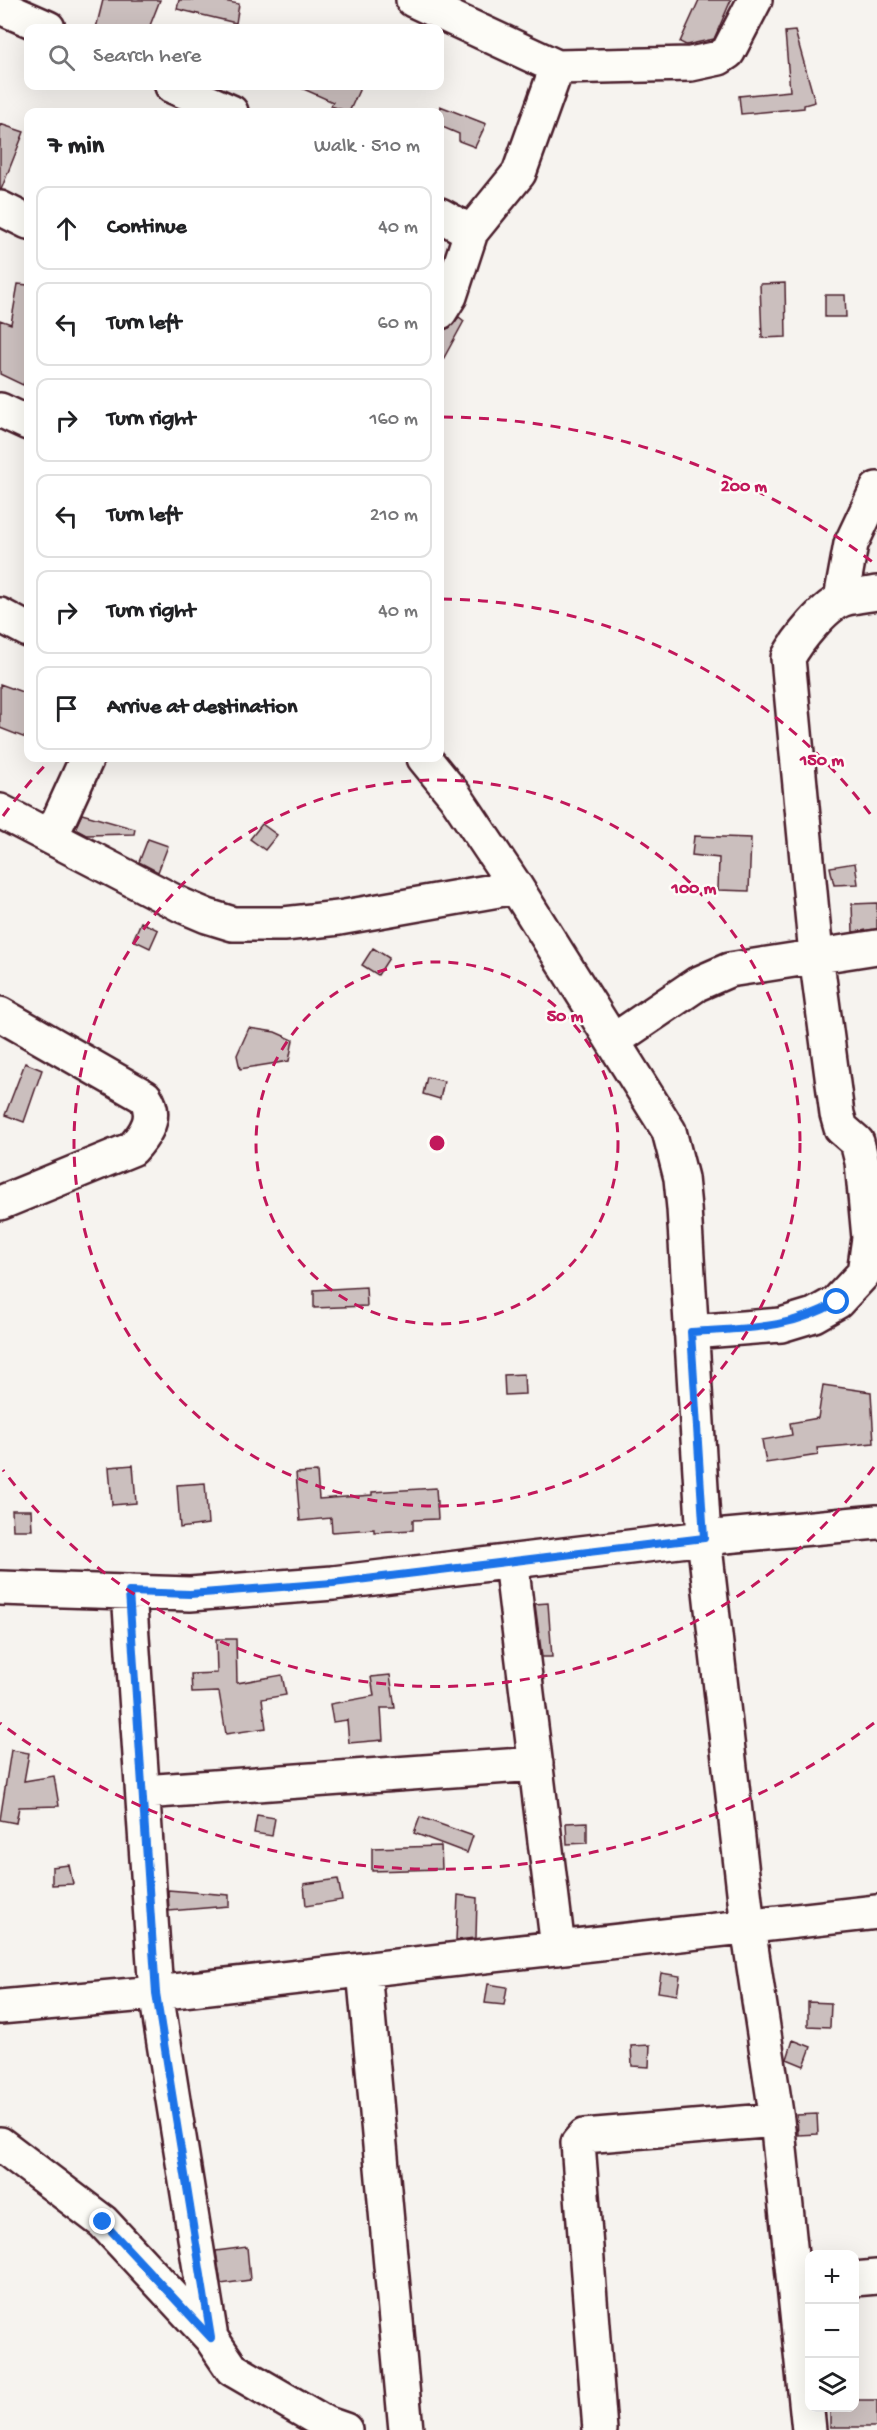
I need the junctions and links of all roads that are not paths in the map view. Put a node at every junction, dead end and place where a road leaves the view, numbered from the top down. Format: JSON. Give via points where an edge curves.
{"nodes":[{"id":1,"x":414,"y":0,"type":"edge"},
{"id":2,"x":755,"y":0,"type":"edge"},
{"id":3,"x":0,"y":7,"type":"edge"},
{"id":4,"x":39,"y":24,"type":"edge"},
{"id":5,"x":557,"y":67,"type":"junction"},
{"id":6,"x":181,"y":90,"type":"edge"},
{"id":7,"x":222,"y":108,"type":"edge"},
{"id":8,"x":0,"y":208,"type":"edge"},
{"id":9,"x":444,"y":217,"type":"edge"},
{"id":10,"x":24,"y":220,"type":"edge"},
{"id":11,"x":471,"y":232,"type":"junction"},
{"id":12,"x":444,"y":306,"type":"edge"},
{"id":13,"x":0,"y":410,"type":"edge"},
{"id":14,"x":24,"y":421,"type":"edge"},
{"id":15,"x":877,"y":489,"type":"edge"},
{"id":16,"x":877,"y":592,"type":"edge"},
{"id":17,"x":841,"y":599,"type":"junction"},
{"id":18,"x":0,"y":615,"type":"edge"},
{"id":19,"x":24,"y":628,"type":"edge"},
{"id":20,"x":85,"y":762,"type":"edge"},
{"id":21,"x":427,"y":762,"type":"edge"},
{"id":22,"x":0,"y":811,"type":"edge"},
{"id":23,"x":51,"y":837,"type":"junction"},
{"id":24,"x":516,"y":887,"type":"junction"},
{"id":25,"x":877,"y":947,"type":"edge"},
{"id":26,"x":816,"y":955,"type":"junction"},
{"id":27,"x":0,"y":1014,"type":"edge"},
{"id":28,"x":614,"y":1041,"type":"junction"},
{"id":29,"x":867,"y":1145,"type":"edge"},
{"id":30,"x":0,"y":1203,"type":"edge"},
{"id":31,"x":871,"y":1266,"type":"edge"},
{"id":32,"x":691,"y":1332,"type":"junction"},
{"id":33,"x":877,"y":1522,"type":"edge"},
{"id":34,"x":704,"y":1538,"type":"junction"},
{"id":35,"x":511,"y":1562,"type":"junction"},
{"id":36,"x":0,"y":1588,"type":"edge"},
{"id":37,"x":129,"y":1592,"type":"junction"},
{"id":38,"x":536,"y":1764,"type":"junction"},
{"id":39,"x":143,"y":1792,"type":"junction"},
{"id":40,"x":877,"y":1912,"type":"edge"},
{"id":41,"x":748,"y":1927,"type":"junction"},
{"id":42,"x":558,"y":1948,"type":"junction"},
{"id":43,"x":364,"y":1970,"type":"junction"},
{"id":44,"x":156,"y":1993,"type":"junction"},
{"id":45,"x":0,"y":2007,"type":"edge"},
{"id":46,"x":777,"y":2120,"type":"junction"},
{"id":47,"x":0,"y":2144,"type":"edge"},
{"id":48,"x":877,"y":2277,"type":"edge"},
{"id":49,"x":859,"y":2279,"type":"edge"},
{"id":50,"x":801,"y":2285,"type":"edge"},
{"id":51,"x":211,"y":2338,"type":"junction"},
{"id":52,"x":345,"y":2430,"type":"edge"},
{"id":53,"x":406,"y":2430,"type":"edge"},
{"id":54,"x":600,"y":2430,"type":"edge"},
{"id":55,"x":809,"y":2430,"type":"edge"}],
"edges":[{"from":1,"to":5,"type":"street"},
{"from":2,"to":5,"type":"street","via":[[728,52],[719,58],[692,64]]},
{"from":3,"to":4,"type":"street"},
{"from":5,"to":11,"type":"street","via":[[519,173]]},
{"from":6,"to":7,"type":"street"},
{"from":8,"to":10,"type":"street"},
{"from":9,"to":11,"type":"street"},
{"from":11,"to":12,"type":"street"},
{"from":13,"to":14,"type":"street"},
{"from":15,"to":17,"type":"street","via":[[851,544]]},
{"from":16,"to":17,"type":"street"},
{"from":17,"to":26,"type":"street","via":[[820,617],[788,658]]},
{"from":18,"to":19,"type":"street"},
{"from":20,"to":23,"type":"street"},
{"from":21,"to":24,"type":"street"},
{"from":22,"to":23,"type":"street"},
{"from":23,"to":24,"type":"street","via":[[181,905],[233,924],[339,918]]},
{"from":24,"to":28,"type":"street"},
{"from":25,"to":26,"type":"street"},
{"from":26,"to":28,"type":"street","via":[[729,970],[697,984]]},
{"from":26,"to":29,"type":"street","via":[[837,1114],[841,1128]]},
{"from":27,"to":30,"type":"street","via":[[145,1097],[151,1106],[145,1135],[132,1149]]},
{"from":28,"to":32,"type":"street","via":[[669,1131],[681,1178]]},
{"from":29,"to":31,"type":"street","via":[[863,1169]]},
{"from":31,"to":32,"type":"street","via":[[837,1302],[814,1315],[781,1325]]},
{"from":32,"to":34,"type":"street"},
{"from":33,"to":34,"type":"street"},
{"from":34,"to":35,"type":"street"},
{"from":34,"to":41,"type":"street"},
{"from":35,"to":37,"type":"street","via":[[321,1584],[190,1594]]},
{"from":35,"to":38,"type":"street"},
{"from":36,"to":37,"type":"street"},
{"from":37,"to":39,"type":"street"},
{"from":38,"to":39,"type":"street"},
{"from":38,"to":42,"type":"street"},
{"from":39,"to":44,"type":"street"},
{"from":40,"to":41,"type":"street"},
{"from":41,"to":42,"type":"street"},
{"from":41,"to":46,"type":"street"},
{"from":42,"to":43,"type":"street"},
{"from":43,"to":44,"type":"street"},
{"from":43,"to":53,"type":"street"},
{"from":44,"to":45,"type":"street"},
{"from":44,"to":51,"type":"street"},
{"from":46,"to":50,"type":"street"},
{"from":46,"to":54,"type":"street","via":[[584,2136],[578,2143]]},
{"from":47,"to":51,"type":"street","via":[[103,2222]]},
{"from":48,"to":49,"type":"street"},
{"from":50,"to":55,"type":"street"},
{"from":51,"to":52,"type":"street","via":[[232,2369],[316,2418]]}]}
